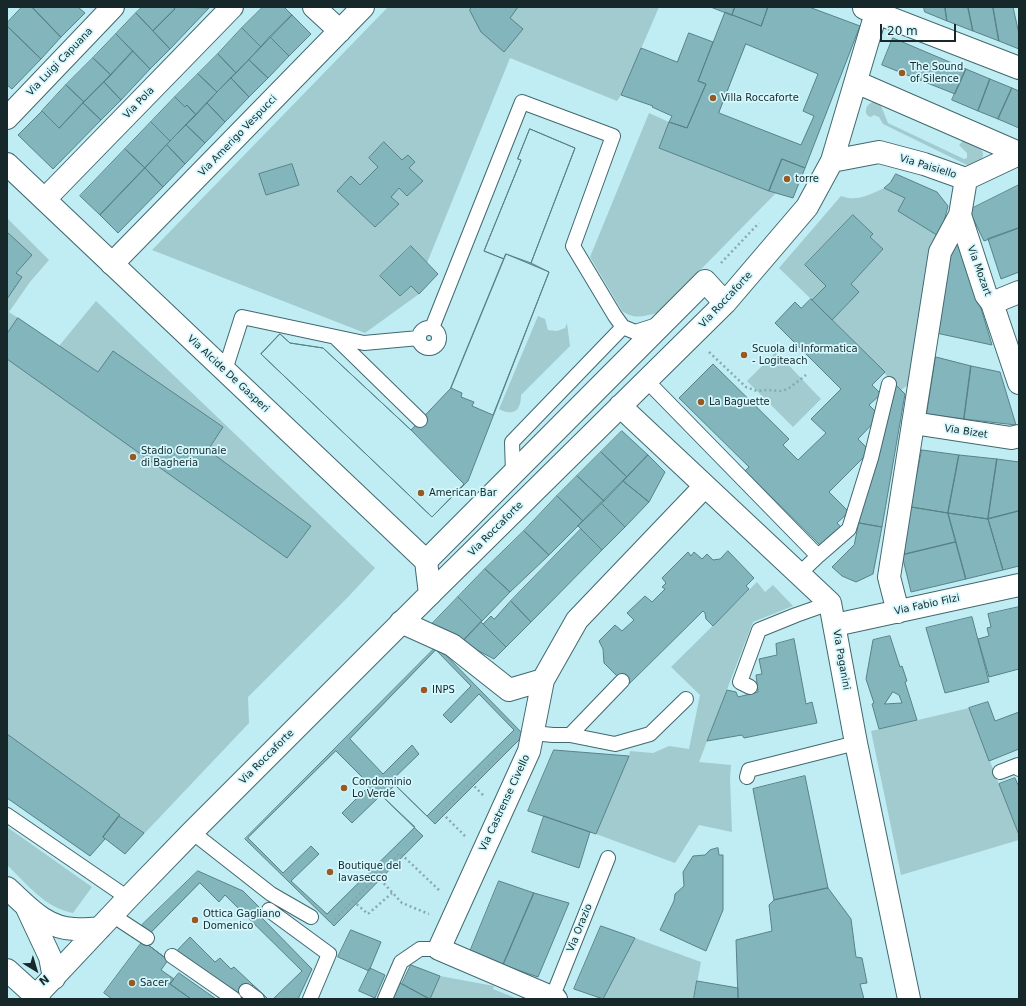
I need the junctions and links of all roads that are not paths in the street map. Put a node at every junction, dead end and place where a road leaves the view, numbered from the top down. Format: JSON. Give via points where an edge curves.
{"nodes":[{"id":1,"x":113,"y":7,"type":"edge"},
{"id":2,"x":232,"y":7,"type":"edge"},
{"id":3,"x":314,"y":7,"type":"edge"},
{"id":4,"x":363,"y":7,"type":"edge"},
{"id":5,"x":871,"y":9,"type":"edge"},
{"id":6,"x":340,"y":31,"type":"junction"},
{"id":7,"x":1019,"y":68,"type":"edge"},
{"id":8,"x":856,"y":82,"type":"junction"},
{"id":9,"x":7,"y":118,"type":"edge"},
{"id":10,"x":1019,"y":153,"type":"edge"},
{"id":11,"x":832,"y":161,"type":"junction"},
{"id":12,"x":10,"y":173,"type":"edge"},
{"id":13,"x":966,"y":179,"type":"junction"},
{"id":14,"x":45,"y":199,"type":"junction"},
{"id":15,"x":960,"y":215,"type":"junction"},
{"id":16,"x":112,"y":264,"type":"junction"},
{"id":17,"x":1019,"y":292,"type":"edge"},
{"id":18,"x":725,"y":303,"type":"junction"},
{"id":19,"x":992,"y":303,"type":"junction"},
{"id":20,"x":665,"y":321,"type":"junction"},
{"id":21,"x":623,"y":327,"type":"junction"},
{"id":22,"x":335,"y":337,"type":"junction"},
{"id":23,"x":225,"y":370,"type":"junction"},
{"id":24,"x":612,"y":374,"type":"junction"},
{"id":25,"x":1019,"y":383,"type":"edge"},
{"id":26,"x":889,"y":384,"type":"dead end"},
{"id":27,"x":633,"y":394,"type":"junction"},
{"id":28,"x":420,"y":420,"type":"dead end"},
{"id":29,"x":913,"y":423,"type":"junction"},
{"id":30,"x":1019,"y":436,"type":"edge"},
{"id":31,"x":514,"y":473,"type":"junction"},
{"id":32,"x":705,"y":486,"type":"junction"},
{"id":33,"x":818,"y":556,"type":"junction"},
{"id":34,"x":426,"y":561,"type":"junction"},
{"id":35,"x":799,"y":574,"type":"junction"},
{"id":36,"x":1019,"y":585,"type":"edge"},
{"id":37,"x":430,"y":594,"type":"junction"},
{"id":38,"x":830,"y":603,"type":"junction"},
{"id":39,"x":898,"y":612,"type":"junction"},
{"id":40,"x":401,"y":622,"type":"junction"},
{"id":41,"x":835,"y":625,"type":"junction"},
{"id":42,"x":543,"y":680,"type":"junction"},
{"id":43,"x":622,"y":680,"type":"dead end"},
{"id":44,"x":750,"y":687,"type":"dead end"},
{"id":45,"x":686,"y":699,"type":"dead end"},
{"id":46,"x":533,"y":733,"type":"junction"},
{"id":47,"x":570,"y":735,"type":"junction"},
{"id":48,"x":856,"y":743,"type":"junction"},
{"id":49,"x":1019,"y":769,"type":"edge"},
{"id":50,"x":1000,"y":772,"type":"dead end"},
{"id":51,"x":747,"y":777,"type":"dead end"},
{"id":52,"x":7,"y":815,"type":"edge"},
{"id":53,"x":192,"y":832,"type":"junction"},
{"id":54,"x":608,"y":858,"type":"dead end"},
{"id":55,"x":7,"y":888,"type":"edge"},
{"id":56,"x":128,"y":898,"type":"junction"},
{"id":57,"x":26,"y":905,"type":"junction"},
{"id":58,"x":269,"y":910,"type":"dead end"},
{"id":59,"x":311,"y":917,"type":"dead end"},
{"id":60,"x":106,"y":922,"type":"junction"},
{"id":61,"x":147,"y":938,"type":"dead end"},
{"id":62,"x":438,"y":949,"type":"junction"},
{"id":63,"x":172,"y":956,"type":"dead end"},
{"id":64,"x":7,"y":970,"type":"edge"},
{"id":65,"x":54,"y":978,"type":"junction"},
{"id":66,"x":246,"y":996,"type":"edge"},
{"id":67,"x":36,"y":998,"type":"edge"},
{"id":68,"x":554,"y":998,"type":"edge"},
{"id":69,"x":310,"y":999,"type":"edge"},
{"id":70,"x":385,"y":999,"type":"edge"},
{"id":71,"x":909,"y":999,"type":"edge"}],
"edges":[{"from":1,"to":9,"type":"street","name":"Via Luigi Capuana"},
{"from":2,"to":14,"type":"street","name":"Via Pola"},
{"from":3,"to":6,"type":"street"},
{"from":4,"to":6,"type":"street","name":"Via Amerigo Vespucci"},
{"from":5,"to":7,"type":"street"},
{"from":5,"to":8,"type":"street","name":"Via Roccaforte"},
{"from":6,"to":16,"type":"street","name":"Via Amerigo Vespucci"},
{"from":8,"to":10,"type":"street"},
{"from":8,"to":11,"type":"street","name":"Via Roccaforte"},
{"from":10,"to":13,"type":"street","name":"Via Paisiello"},
{"from":11,"to":13,"type":"street","name":"Via Paisiello","via":[[879,152]]},
{"from":11,"to":18,"type":"street","name":"Via Roccaforte","via":[[807,207]]},
{"from":12,"to":14,"type":"street","name":"Via Alcide De Gasperi"},
{"from":13,"to":15,"type":"street","name":"Via Mozart"},
{"from":14,"to":16,"type":"street","name":"Via Alcide De Gasperi"},
{"from":15,"to":19,"type":"street","name":"Via Mozart","via":[[986,295]]},
{"from":15,"to":29,"type":"street","via":[[940,252]]},
{"from":16,"to":23,"type":"street","name":"Via Alcide De Gasperi"},
{"from":17,"to":19,"type":"street"},
{"from":18,"to":20,"type":"street","via":[[704,281]]},
{"from":18,"to":27,"type":"street","name":"Via Roccaforte"},
{"from":19,"to":25,"type":"street","name":"Via Mozart"},
{"from":20,"to":21,"type":"lane","via":[[635,332]]},
{"from":20,"to":24,"type":"street"},
{"from":21,"to":22,"type":"lane","via":[[573,246],[613,136],[522,102],[432,328],[439,336],[437,342],[433,346],[424,346],[419,338],[364,343]]},
{"from":21,"to":31,"type":"lane","via":[[512,442]]},
{"from":22,"to":23,"type":"lane","via":[[242,317]]},
{"from":22,"to":28,"type":"lane"},
{"from":23,"to":34,"type":"street","name":"Via Alcide De Gasperi"},
{"from":24,"to":27,"type":"street"},
{"from":24,"to":31,"type":"street"},
{"from":26,"to":33,"type":"lane","via":[[871,458],[849,530]]},
{"from":27,"to":32,"type":"street"},
{"from":27,"to":33,"type":"lane"},
{"from":27,"to":37,"type":"street","name":"Via Roccaforte"},
{"from":29,"to":30,"type":"street","name":"Via Bizet","via":[[1010,438]]},
{"from":29,"to":39,"type":"street","via":[[889,577]]},
{"from":31,"to":34,"type":"street"},
{"from":32,"to":35,"type":"street"},
{"from":32,"to":42,"type":"street","name":"Via Castrense Civello","via":[[577,620]]},
{"from":33,"to":35,"type":"lane"},
{"from":34,"to":37,"type":"street"},
{"from":35,"to":38,"type":"street"},
{"from":36,"to":39,"type":"street","name":"Via Fabio Filzi"},
{"from":37,"to":40,"type":"street","name":"Via Roccaforte"},
{"from":38,"to":41,"type":"street","name":"Via Paganini"},
{"from":38,"to":44,"type":"lane","via":[[759,630],[740,682]]},
{"from":39,"to":41,"type":"street","name":"Via Fabio Filzi"},
{"from":40,"to":42,"type":"street","via":[[452,645],[509,690]]},
{"from":40,"to":53,"type":"street","name":"Via Roccaforte"},
{"from":41,"to":48,"type":"street","name":"Via Paganini"},
{"from":42,"to":46,"type":"street","name":"Via Castrense Civello"},
{"from":43,"to":47,"type":"lane"},
{"from":45,"to":47,"type":"lane","via":[[650,734],[615,744]]},
{"from":46,"to":47,"type":"lane"},
{"from":46,"to":62,"type":"street","name":"Via Castrense Civello","via":[[529,751]]},
{"from":48,"to":51,"type":"lane","via":[[749,770]]},
{"from":48,"to":71,"type":"street","name":"Via Paganini"},
{"from":49,"to":50,"type":"lane","via":[[1018,765]]},
{"from":52,"to":56,"type":"lane"},
{"from":53,"to":56,"type":"street","name":"Via Roccaforte"},
{"from":53,"to":59,"type":"lane","via":[[272,894]]},
{"from":54,"to":68,"type":"lane","name":"Via Orazio"},
{"from":55,"to":57,"type":"street"},
{"from":56,"to":60,"type":"street","name":"Via Roccaforte"},
{"from":57,"to":60,"type":"street","via":[[40,918],[59,926],[74,929]]},
{"from":57,"to":65,"type":"street","via":[[50,957]]},
{"from":58,"to":69,"type":"lane","via":[[329,954]]},
{"from":60,"to":61,"type":"lane"},
{"from":60,"to":65,"type":"street","name":"Via Roccaforte"},
{"from":62,"to":68,"type":"street"},
{"from":62,"to":70,"type":"lane","via":[[420,949],[401,962]]},
{"from":63,"to":66,"type":"lane"},
{"from":64,"to":67,"type":"street"},
{"from":65,"to":67,"type":"street","name":"Via Roccaforte"}]}
